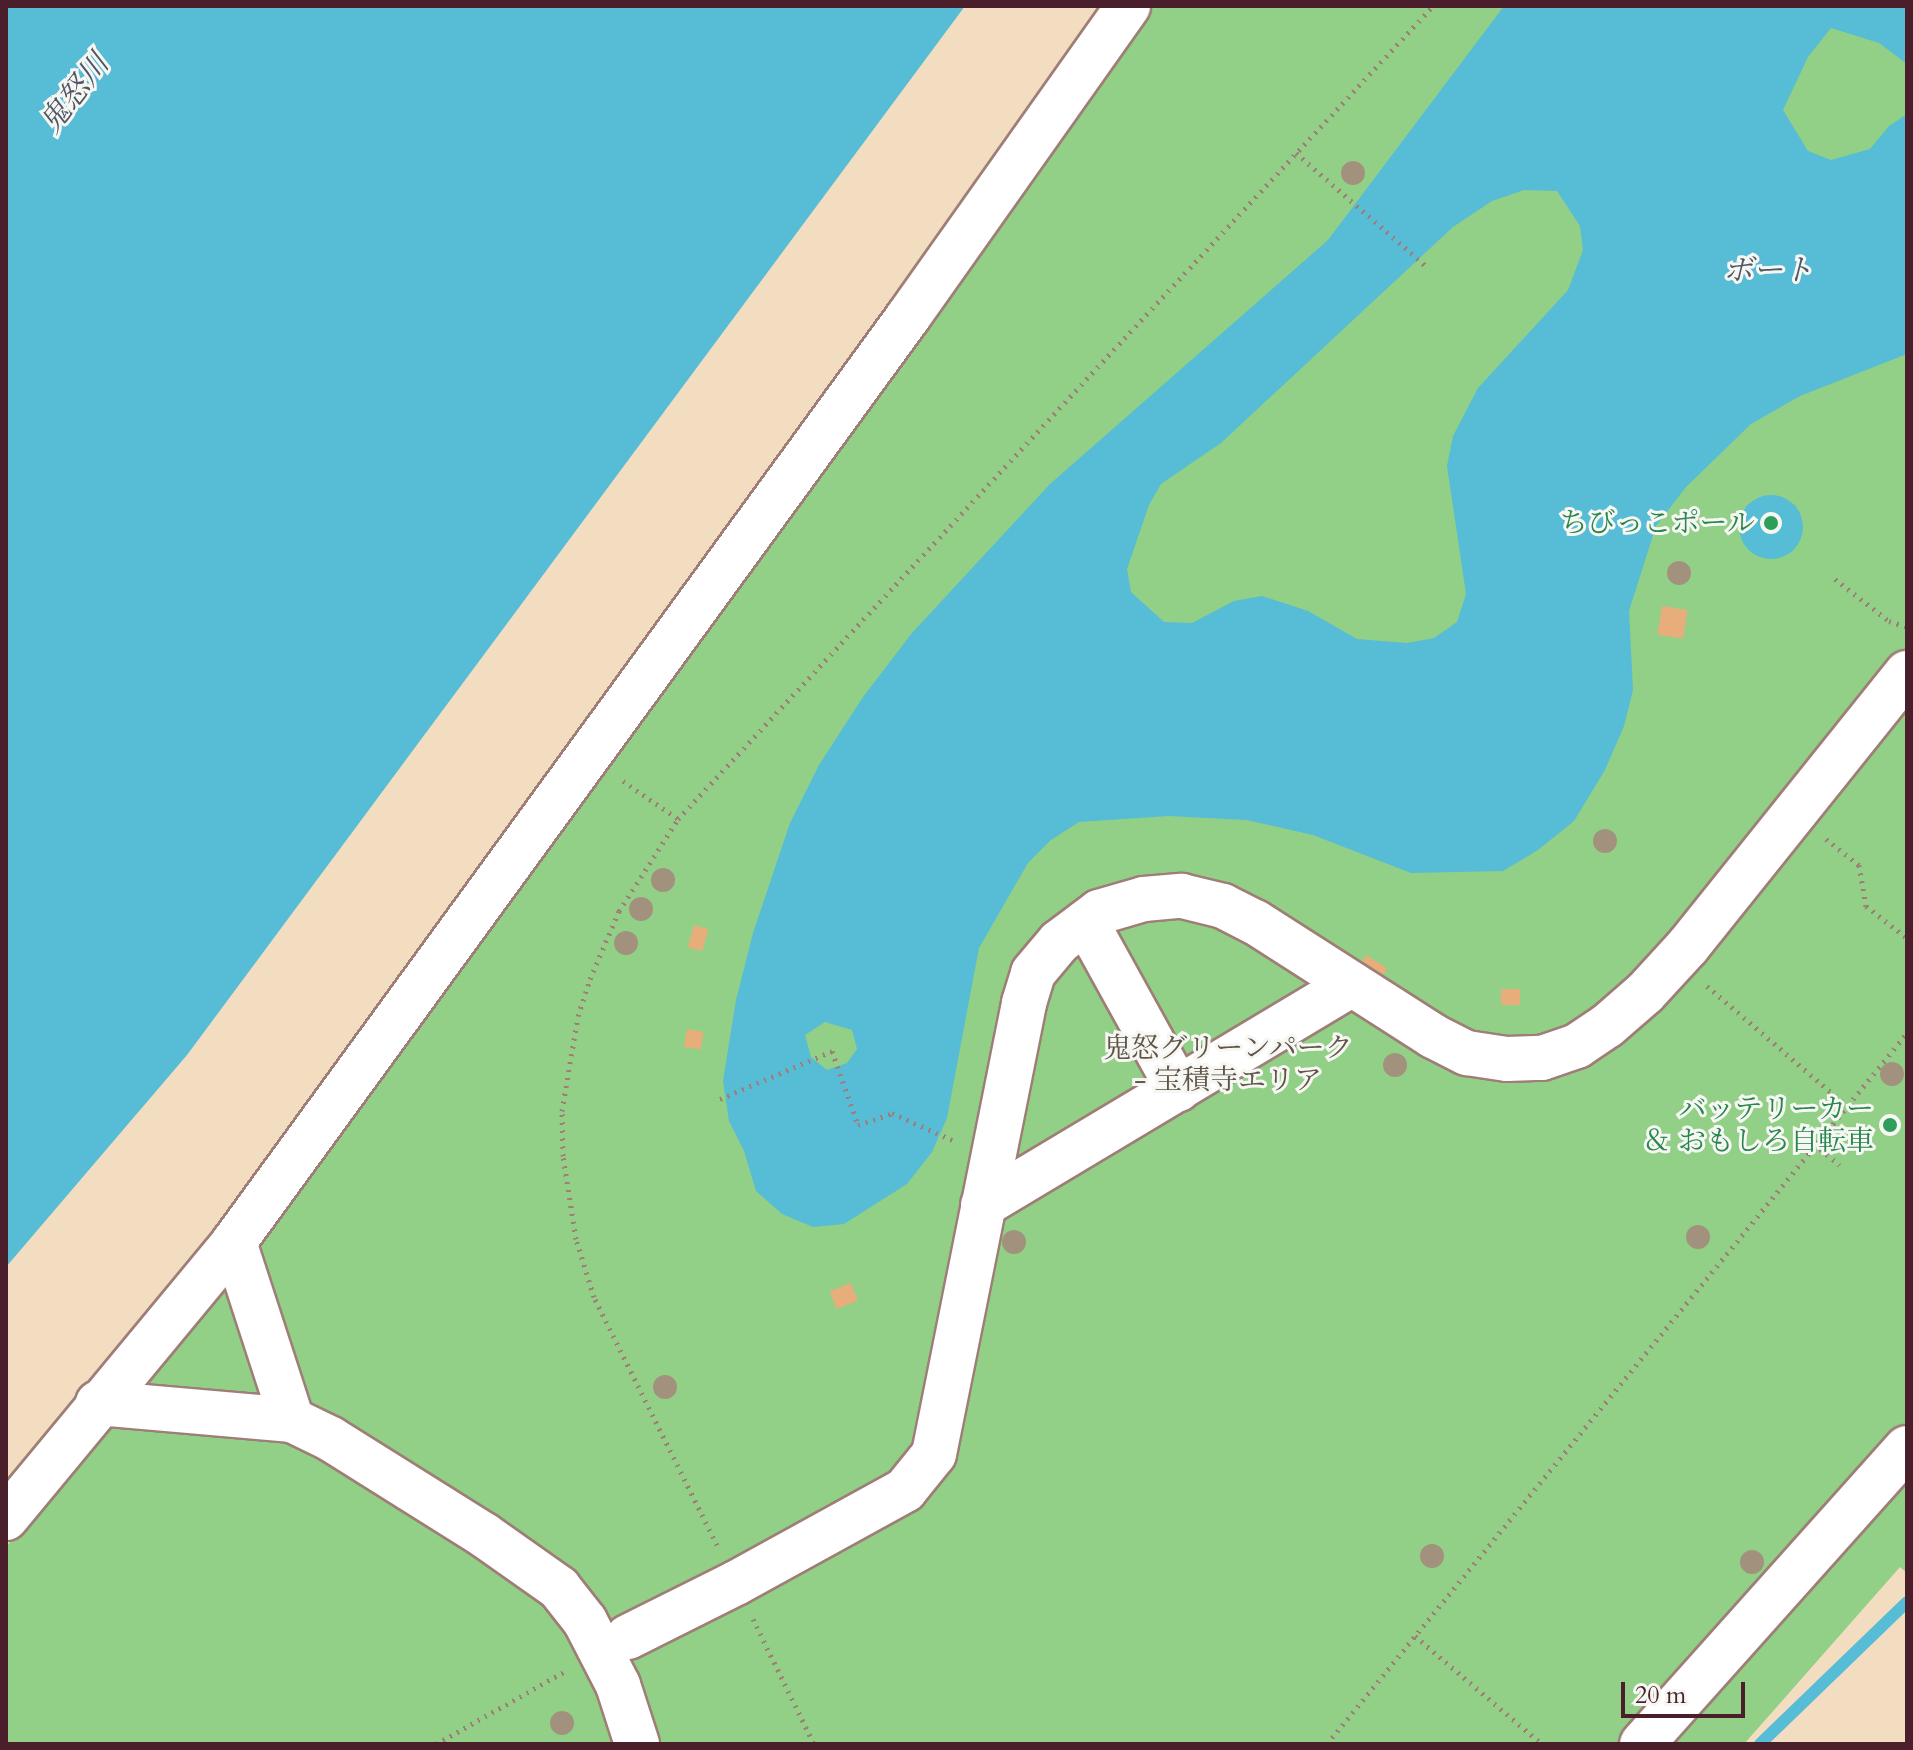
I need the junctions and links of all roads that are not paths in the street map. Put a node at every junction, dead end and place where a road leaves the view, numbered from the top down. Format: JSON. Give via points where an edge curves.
{"nodes":[{"id":1,"x":1128,"y":6,"type":"edge"},
{"id":2,"x":1907,"y":673,"type":"edge"},
{"id":3,"x":1086,"y":922,"type":"junction"},
{"id":4,"x":1351,"y":985,"type":"junction"},
{"id":5,"x":1178,"y":1089,"type":"junction"},
{"id":6,"x":983,"y":1205,"type":"junction"},
{"id":7,"x":234,"y":1242,"type":"junction"},
{"id":8,"x":98,"y":1403,"type":"junction"},
{"id":9,"x":292,"y":1420,"type":"junction"},
{"id":10,"x":1907,"y":1448,"type":"edge"},
{"id":11,"x":6,"y":1518,"type":"edge"},
{"id":12,"x":628,"y":1637,"type":"dead end"},
{"id":13,"x":637,"y":1744,"type":"edge"},
{"id":14,"x":1642,"y":1744,"type":"edge"}],
"edges":[{"from":1,"to":7,"type":"street","via":[[908,317]]},
{"from":2,"to":4,"type":"street","via":[[1676,959],[1607,1026],[1577,1046],[1542,1058],[1467,1053]]},
{"from":3,"to":4,"type":"street","via":[[1099,912],[1144,899],[1196,899],[1255,922]]},
{"from":3,"to":5,"type":"street"},
{"from":3,"to":6,"type":"street","via":[[1059,942],[1033,973]]},
{"from":4,"to":5,"type":"street"},
{"from":5,"to":6,"type":"street"},
{"from":6,"to":12,"type":"street","via":[[928,1464],[905,1490]]},
{"from":7,"to":8,"type":"street"},
{"from":7,"to":9,"type":"street"},
{"from":8,"to":9,"type":"street"},
{"from":8,"to":11,"type":"street"},
{"from":9,"to":13,"type":"street","via":[[331,1439],[559,1588],[585,1621],[618,1685]]},
{"from":10,"to":14,"type":"street"}]}
